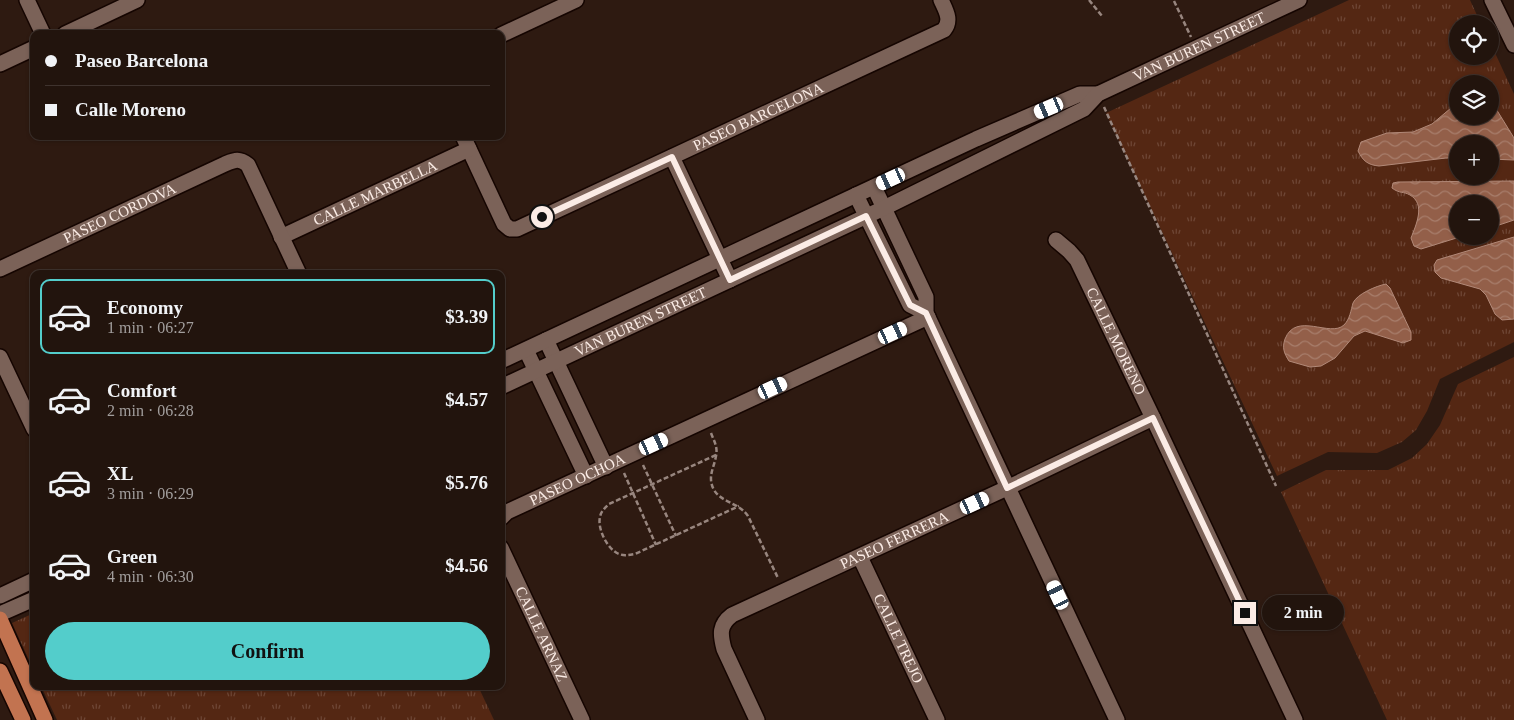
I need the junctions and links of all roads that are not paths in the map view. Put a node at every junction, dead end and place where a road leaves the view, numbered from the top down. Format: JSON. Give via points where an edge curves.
{"nodes":[{"id":1,"x":27,"y":0,"type":"edge"},
{"id":2,"x":137,"y":0,"type":"edge"},
{"id":3,"x":576,"y":0,"type":"edge"},
{"id":4,"x":941,"y":0,"type":"edge"},
{"id":5,"x":1299,"y":0,"type":"edge"},
{"id":6,"x":1492,"y":0,"type":"edge"},
{"id":7,"x":41,"y":30,"type":"edge"},
{"id":8,"x":73,"y":30,"type":"edge"},
{"id":9,"x":505,"y":33,"type":"edge"},
{"id":10,"x":1514,"y":45,"type":"edge"},
{"id":11,"x":30,"y":50,"type":"edge"},
{"id":12,"x":0,"y":64,"type":"edge"},
{"id":13,"x":1098,"y":94,"type":"junction"},
{"id":14,"x":466,"y":143,"type":"edge"},
{"id":15,"x":672,"y":157,"type":"junction"},
{"id":16,"x":874,"y":187,"type":"junction"},
{"id":17,"x":856,"y":195,"type":"junction"},
{"id":18,"x":884,"y":208,"type":"junction"},
{"id":19,"x":866,"y":216,"type":"junction"},
{"id":20,"x":281,"y":237,"type":"junction"},
{"id":21,"x":1056,"y":240,"type":"dead end"},
{"id":22,"x":720,"y":259,"type":"junction"},
{"id":23,"x":0,"y":269,"type":"edge"},
{"id":24,"x":296,"y":270,"type":"edge"},
{"id":25,"x":730,"y":280,"type":"junction"},
{"id":26,"x":927,"y":315,"type":"junction"},
{"id":27,"x":546,"y":340,"type":"junction"},
{"id":28,"x":526,"y":350,"type":"junction"},
{"id":29,"x":0,"y":357,"type":"edge"},
{"id":30,"x":505,"y":360,"type":"edge"},
{"id":31,"x":557,"y":362,"type":"junction"},
{"id":32,"x":536,"y":371,"type":"junction"},
{"id":33,"x":505,"y":385,"type":"edge"},
{"id":34,"x":1153,"y":418,"type":"junction"},
{"id":35,"x":30,"y":421,"type":"edge"},
{"id":36,"x":612,"y":464,"type":"junction"},
{"id":37,"x":586,"y":476,"type":"junction"},
{"id":38,"x":1007,"y":488,"type":"junction"},
{"id":39,"x":505,"y":514,"type":"edge"},
{"id":40,"x":505,"y":556,"type":"edge"},
{"id":41,"x":860,"y":556,"type":"junction"},
{"id":42,"x":30,"y":582,"type":"edge"},
{"id":43,"x":0,"y":596,"type":"edge"},
{"id":44,"x":30,"y":601,"type":"edge"},
{"id":45,"x":0,"y":614,"type":"edge"},
{"id":46,"x":0,"y":619,"type":"edge"},
{"id":47,"x":0,"y":671,"type":"edge"},
{"id":48,"x":30,"y":686,"type":"edge"},
{"id":49,"x":32,"y":690,"type":"edge"},
{"id":50,"x":23,"y":720,"type":"edge"},
{"id":51,"x":45,"y":720,"type":"edge"},
{"id":52,"x":582,"y":720,"type":"edge"},
{"id":53,"x":758,"y":720,"type":"edge"},
{"id":54,"x":937,"y":720,"type":"edge"},
{"id":55,"x":1117,"y":720,"type":"edge"},
{"id":56,"x":1295,"y":720,"type":"edge"}],
"edges":[{"from":1,"to":7,"type":"street"},
{"from":2,"to":8,"type":"street"},
{"from":3,"to":9,"type":"street"},
{"from":4,"to":15,"type":"street","name":"PASEO BARCELONA","via":[[949,16],[944,30]]},
{"from":5,"to":13,"type":"street","name":"VAN BUREN STREET"},
{"from":6,"to":10,"type":"street"},
{"from":11,"to":12,"type":"street"},
{"from":13,"to":16,"type":"street","name":"VAN BUREN STREET","via":[[1080,94]]},
{"from":13,"to":18,"type":"street","name":"VAN BUREN STREET","via":[[1084,109]]},
{"from":14,"to":15,"type":"street","name":"PASEO BARCELONA","via":[[499,215],[510,229],[517,229]]},
{"from":14,"to":20,"type":"street","name":"CALLE MARBELLA"},
{"from":15,"to":22,"type":"street"},
{"from":16,"to":17,"type":"street","name":"VAN BUREN STREET"},
{"from":16,"to":18,"type":"street"},
{"from":17,"to":19,"type":"street"},
{"from":17,"to":22,"type":"street","name":"VAN BUREN STREET"},
{"from":18,"to":19,"type":"street","name":"VAN BUREN STREET"},
{"from":18,"to":26,"type":"street","via":[[926,297]]},
{"from":19,"to":25,"type":"street","name":"VAN BUREN STREET"},
{"from":19,"to":26,"type":"street","via":[[910,305]]},
{"from":20,"to":23,"type":"street","name":"PASEO CORDOVA","via":[[248,165],[242,160],[225,164]]},
{"from":20,"to":24,"type":"street"},
{"from":21,"to":34,"type":"street","name":"CALLE MORENO","via":[[1077,260]]},
{"from":22,"to":25,"type":"street"},
{"from":22,"to":27,"type":"street","name":"VAN BUREN STREET"},
{"from":25,"to":31,"type":"street","name":"VAN BUREN STREET"},
{"from":26,"to":36,"type":"street","name":"PASEO OCHOA"},
{"from":26,"to":38,"type":"street"},
{"from":27,"to":28,"type":"street","name":"VAN BUREN STREET"},
{"from":27,"to":31,"type":"street"},
{"from":28,"to":30,"type":"street","name":"VAN BUREN STREET"},
{"from":28,"to":32,"type":"street"},
{"from":29,"to":35,"type":"street"},
{"from":31,"to":32,"type":"street","name":"VAN BUREN STREET"},
{"from":31,"to":36,"type":"street"},
{"from":32,"to":33,"type":"street","name":"VAN BUREN STREET"},
{"from":32,"to":37,"type":"street"},
{"from":34,"to":38,"type":"street","name":"PASEO FERRERA"},
{"from":34,"to":56,"type":"street","name":"CALLE MORENO"},
{"from":36,"to":37,"type":"street","name":"PASEO OCHOA"},
{"from":37,"to":39,"type":"street","name":"PASEO OCHOA"},
{"from":38,"to":41,"type":"street","name":"PASEO FERRERA"},
{"from":38,"to":55,"type":"street"},
{"from":40,"to":52,"type":"street","name":"CALLE ARNAZ"},
{"from":41,"to":53,"type":"street","name":"PASEO FERRERA","via":[[725,621],[721,638],[724,649]]},
{"from":41,"to":54,"type":"street","name":"CALLE TREJO"},
{"from":42,"to":43,"type":"street"},
{"from":44,"to":45,"type":"street"},
{"from":46,"to":48,"type":"main road"},
{"from":47,"to":50,"type":"main road"},
{"from":49,"to":51,"type":"main road"}]}
